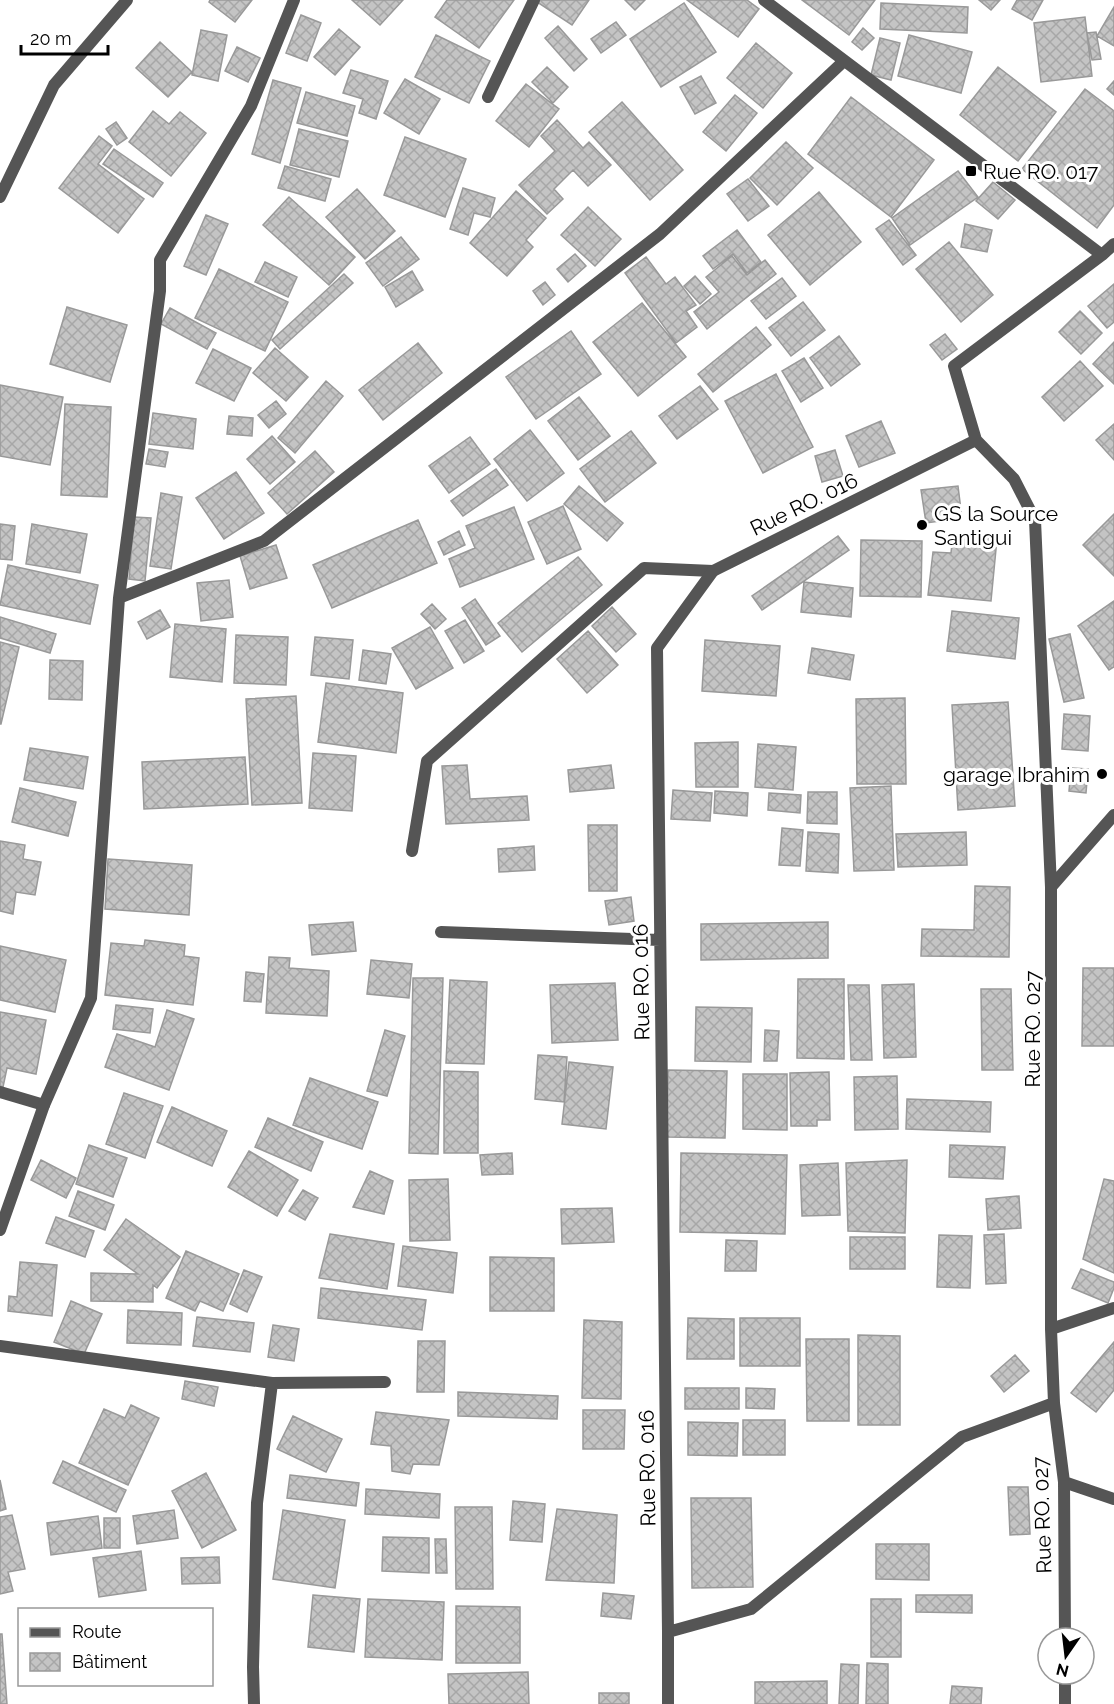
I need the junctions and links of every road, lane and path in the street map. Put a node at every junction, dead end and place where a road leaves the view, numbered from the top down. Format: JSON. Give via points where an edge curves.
{"nodes":[{"id":1,"x":127,"y":0,"type":"edge"},
{"id":2,"x":294,"y":0,"type":"edge"},
{"id":3,"x":534,"y":0,"type":"edge"},
{"id":4,"x":764,"y":0,"type":"edge"},
{"id":5,"x":844,"y":61,"type":"junction"},
{"id":6,"x":488,"y":97,"type":"dead end"},
{"id":7,"x":0,"y":197,"type":"edge"},
{"id":8,"x":1114,"y":243,"type":"edge"},
{"id":9,"x":1102,"y":255,"type":"junction"},
{"id":10,"x":976,"y":440,"type":"junction"},
{"id":11,"x":713,"y":571,"type":"junction"},
{"id":12,"x":119,"y":598,"type":"junction"},
{"id":13,"x":1114,"y":815,"type":"edge"},
{"id":14,"x":412,"y":851,"type":"dead end"},
{"id":15,"x":1051,"y":887,"type":"junction"},
{"id":16,"x":441,"y":932,"type":"dead end"},
{"id":17,"x":660,"y":940,"type":"junction"},
{"id":18,"x":0,"y":1092,"type":"edge"},
{"id":19,"x":44,"y":1105,"type":"junction"},
{"id":20,"x":0,"y":1230,"type":"edge"},
{"id":21,"x":1114,"y":1308,"type":"edge"},
{"id":22,"x":1051,"y":1329,"type":"junction"},
{"id":23,"x":0,"y":1346,"type":"edge"},
{"id":24,"x":385,"y":1382,"type":"dead end"},
{"id":25,"x":272,"y":1383,"type":"junction"},
{"id":26,"x":1054,"y":1403,"type":"junction"},
{"id":27,"x":1064,"y":1482,"type":"junction"},
{"id":28,"x":1114,"y":1499,"type":"edge"},
{"id":29,"x":1065,"y":1626,"type":"edge"},
{"id":30,"x":668,"y":1632,"type":"junction"},
{"id":31,"x":1065,"y":1686,"type":"edge"},
{"id":32,"x":254,"y":1704,"type":"edge"},
{"id":33,"x":668,"y":1704,"type":"edge"},
{"id":34,"x":1065,"y":1704,"type":"edge"}],
"edges":[{"from":1,"to":7,"type":"street","via":[[54,85]]},
{"from":2,"to":12,"type":"street","via":[[251,106],[160,260],[160,291]]},
{"from":3,"to":6,"type":"street"},
{"from":4,"to":5,"type":"street"},
{"from":5,"to":9,"type":"street"},
{"from":5,"to":12,"type":"street","via":[[660,234],[264,541]]},
{"from":8,"to":9,"type":"street"},
{"from":9,"to":10,"type":"street","via":[[954,366]]},
{"from":10,"to":11,"type":"street","name":"Rue RO. 016"},
{"from":10,"to":15,"type":"street","name":"Rue RO. 027","via":[[1014,479],[1035,520]]},
{"from":11,"to":14,"type":"street","via":[[644,568],[427,761]]},
{"from":11,"to":17,"type":"street","name":"Rue RO. 016","via":[[657,648]]},
{"from":12,"to":19,"type":"street","via":[[91,998]]},
{"from":13,"to":15,"type":"street"},
{"from":15,"to":22,"type":"street","name":"Rue RO. 027"},
{"from":16,"to":17,"type":"street"},
{"from":17,"to":30,"type":"street","name":"Rue RO. 016"},
{"from":18,"to":19,"type":"street"},
{"from":19,"to":20,"type":"street"},
{"from":21,"to":22,"type":"street"},
{"from":22,"to":26,"type":"street","name":"Rue RO. 027"},
{"from":23,"to":25,"type":"street"},
{"from":24,"to":25,"type":"street"},
{"from":25,"to":32,"type":"street","via":[[257,1503]]},
{"from":26,"to":27,"type":"street","name":"Rue RO. 027"},
{"from":26,"to":30,"type":"street","via":[[963,1437],[751,1609]]},
{"from":27,"to":28,"type":"street"},
{"from":27,"to":29,"type":"street","name":"Rue RO. 027"},
{"from":30,"to":33,"type":"street","name":"Rue RO. 016"},
{"from":31,"to":34,"type":"street"}]}
